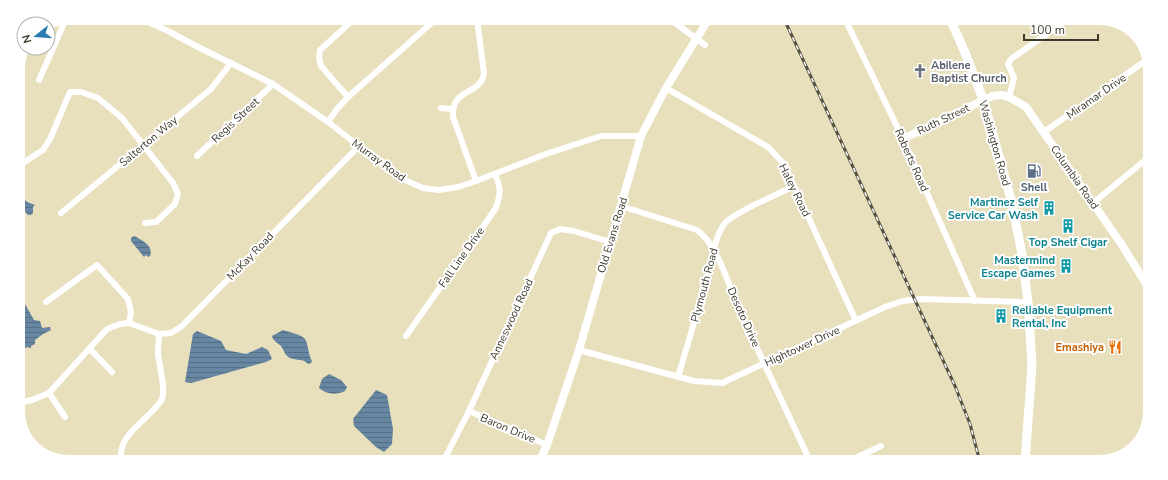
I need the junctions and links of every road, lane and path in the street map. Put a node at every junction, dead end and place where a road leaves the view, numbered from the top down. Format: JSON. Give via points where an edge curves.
{"nodes":[{"id":1,"x":155,"y":25,"type":"edge"},
{"id":2,"x":347,"y":25,"type":"edge"},
{"id":3,"x":429,"y":25,"type":"edge"},
{"id":4,"x":478,"y":25,"type":"edge"},
{"id":5,"x":678,"y":25,"type":"edge"},
{"id":6,"x":705,"y":25,"type":"edge"},
{"id":7,"x":848,"y":25,"type":"edge"},
{"id":8,"x":953,"y":25,"type":"edge"},
{"id":9,"x":1060,"y":25,"type":"edge"},
{"id":10,"x":63,"y":26,"type":"edge"},
{"id":11,"x":696,"y":39,"type":"junction"},
{"id":12,"x":705,"y":45,"type":"dead end"},
{"id":13,"x":231,"y":63,"type":"junction"},
{"id":14,"x":1143,"y":63,"type":"edge"},
{"id":15,"x":39,"y":80,"type":"dead end"},
{"id":16,"x":273,"y":84,"type":"junction"},
{"id":17,"x":666,"y":88,"type":"junction"},
{"id":18,"x":348,"y":97,"type":"junction"},
{"id":19,"x":1009,"y":97,"type":"junction"},
{"id":20,"x":983,"y":99,"type":"junction"},
{"id":21,"x":441,"y":108,"type":"dead end"},
{"id":22,"x":452,"y":109,"type":"junction"},
{"id":23,"x":328,"y":122,"type":"junction"},
{"id":24,"x":1044,"y":132,"type":"junction"},
{"id":25,"x":641,"y":136,"type":"junction"},
{"id":26,"x":903,"y":138,"type":"junction"},
{"id":27,"x":143,"y":145,"type":"junction"},
{"id":28,"x":359,"y":146,"type":"junction"},
{"id":29,"x":197,"y":156,"type":"dead end"},
{"id":30,"x":25,"y":162,"type":"edge"},
{"id":31,"x":1143,"y":162,"type":"edge"},
{"id":32,"x":495,"y":174,"type":"junction"},
{"id":33,"x":476,"y":181,"type":"junction"},
{"id":34,"x":794,"y":186,"type":"junction"},
{"id":35,"x":1093,"y":203,"type":"junction"},
{"id":36,"x":621,"y":206,"type":"junction"},
{"id":37,"x":61,"y":213,"type":"dead end"},
{"id":38,"x":145,"y":223,"type":"dead end"},
{"id":39,"x":610,"y":242,"type":"junction"},
{"id":40,"x":713,"y":247,"type":"junction"},
{"id":41,"x":1143,"y":279,"type":"edge"},
{"id":42,"x":975,"y":301,"type":"junction"},
{"id":43,"x":46,"y":302,"type":"dead end"},
{"id":44,"x":1028,"y":302,"type":"junction"},
{"id":45,"x":856,"y":321,"type":"junction"},
{"id":46,"x":129,"y":323,"type":"junction"},
{"id":47,"x":159,"y":334,"type":"junction"},
{"id":48,"x":406,"y":336,"type":"dead end"},
{"id":49,"x":90,"y":349,"type":"junction"},
{"id":50,"x":579,"y":350,"type":"junction"},
{"id":51,"x":764,"y":363,"type":"junction"},
{"id":52,"x":112,"y":372,"type":"dead end"},
{"id":53,"x":678,"y":377,"type":"junction"},
{"id":54,"x":49,"y":393,"type":"junction"},
{"id":55,"x":25,"y":402,"type":"edge"},
{"id":56,"x":469,"y":411,"type":"junction"},
{"id":57,"x":65,"y":417,"type":"dead end"},
{"id":58,"x":547,"y":445,"type":"junction"},
{"id":59,"x":881,"y":446,"type":"dead end"},
{"id":60,"x":121,"y":455,"type":"edge"},
{"id":61,"x":447,"y":455,"type":"edge"},
{"id":62,"x":542,"y":455,"type":"edge"},
{"id":63,"x":807,"y":455,"type":"edge"},
{"id":64,"x":862,"y":455,"type":"edge"},
{"id":65,"x":1026,"y":455,"type":"edge"}],
"edges":[{"from":1,"to":13,"type":"street","name":"Murray Road"},
{"from":2,"to":18,"type":"street","via":[[320,50],[319,58],[321,66]]},
{"from":3,"to":18,"type":"street"},
{"from":4,"to":22,"type":"street","via":[[484,80],[460,96]]},
{"from":5,"to":11,"type":"street"},
{"from":6,"to":11,"type":"street","name":"Old Evans Road"},
{"from":7,"to":26,"type":"street","name":"Roberts Road"},
{"from":8,"to":20,"type":"main road","name":"Washington Road"},
{"from":9,"to":19,"type":"street","via":[[1011,58],[1008,64],[1014,78]]},
{"from":10,"to":15,"type":"street"},
{"from":11,"to":12,"type":"street"},
{"from":11,"to":17,"type":"street","name":"Old Evans Road"},
{"from":13,"to":16,"type":"street","name":"Murray Road"},
{"from":13,"to":27,"type":"street","name":"Salterton Way","via":[[211,89]]},
{"from":14,"to":24,"type":"street","name":"Miramar Drive"},
{"from":16,"to":23,"type":"street","name":"Murray Road"},
{"from":16,"to":29,"type":"street","name":"Regis Street"},
{"from":17,"to":25,"type":"street","name":"Old Evans Road"},
{"from":17,"to":34,"type":"street","name":"Haley Road","via":[[768,147],[784,164]]},
{"from":18,"to":23,"type":"street"},
{"from":19,"to":20,"type":"street","name":"Columbia Road","via":[[997,94]]},
{"from":19,"to":24,"type":"street","name":"Columbia Road","via":[[1026,107]]},
{"from":20,"to":26,"type":"street","name":"Ruth Street"},
{"from":20,"to":44,"type":"main road","name":"Washington Road","via":[[1012,203]]},
{"from":21,"to":22,"type":"street"},
{"from":22,"to":33,"type":"street"},
{"from":23,"to":28,"type":"street","name":"Murray Road"},
{"from":24,"to":35,"type":"street","name":"Columbia Road"},
{"from":25,"to":32,"type":"street","name":"Murray Road","via":[[600,136]]},
{"from":25,"to":36,"type":"street","name":"Old Evans Road"},
{"from":26,"to":42,"type":"street","name":"Roberts Road"},
{"from":27,"to":30,"type":"street","via":[[122,118],[98,98],[81,92],[70,92],[43,150]]},
{"from":27,"to":37,"type":"street","name":"Salterton Way"},
{"from":27,"to":38,"type":"street","via":[[173,183],[178,194],[175,204],[156,222]]},
{"from":28,"to":33,"type":"street","name":"Murray Road","via":[[393,173],[423,188],[439,190]]},
{"from":28,"to":47,"type":"street","name":"McKay Road","via":[[182,326],[171,333]]},
{"from":31,"to":35,"type":"street"},
{"from":32,"to":33,"type":"street","name":"Murray Road"},
{"from":32,"to":48,"type":"street","name":"Fall Line Drive","via":[[500,188],[496,208]]},
{"from":34,"to":40,"type":"street","name":"Plymouth Road","via":[[726,222]]},
{"from":34,"to":45,"type":"street","name":"Haley Road"},
{"from":35,"to":41,"type":"street","name":"Columbia Road"},
{"from":36,"to":39,"type":"street","name":"Old Evans Road"},
{"from":36,"to":40,"type":"street","name":"Desoto Drive","via":[[697,230]]},
{"from":39,"to":50,"type":"street","name":"Old Evans Road"},
{"from":39,"to":56,"type":"street","name":"Anneswood Road","via":[[574,231],[560,230],[551,233]]},
{"from":40,"to":51,"type":"street","name":"Desoto Drive"},
{"from":40,"to":53,"type":"street","name":"Plymouth Road","via":[[711,265]]},
{"from":42,"to":44,"type":"street","name":"Hightower Drive"},
{"from":42,"to":45,"type":"street","name":"Hightower Drive","via":[[920,298],[908,300],[885,307]]},
{"from":43,"to":46,"type":"street","via":[[97,264],[128,299],[131,312]]},
{"from":44,"to":65,"type":"main road","name":"Washington Road","via":[[1032,365]]},
{"from":45,"to":51,"type":"street","name":"Hightower Drive"},
{"from":46,"to":47,"type":"street"},
{"from":46,"to":49,"type":"street","via":[[107,329]]},
{"from":47,"to":60,"type":"street","via":[[158,352],[164,388],[162,400],[125,439]]},
{"from":49,"to":52,"type":"street"},
{"from":49,"to":54,"type":"street"},
{"from":50,"to":53,"type":"street","name":"Hightower Drive"},
{"from":50,"to":58,"type":"street","name":"Old Evans Road"},
{"from":51,"to":53,"type":"street","name":"Hightower Drive","via":[[722,383]]},
{"from":51,"to":63,"type":"street","name":"Desoto Drive"},
{"from":54,"to":55,"type":"street"},
{"from":54,"to":57,"type":"street"},
{"from":56,"to":58,"type":"street","name":"Baron Drive"},
{"from":56,"to":61,"type":"street","name":"Anneswood Road"},
{"from":58,"to":62,"type":"street","name":"Old Evans Road"},
{"from":59,"to":64,"type":"street"}]}
